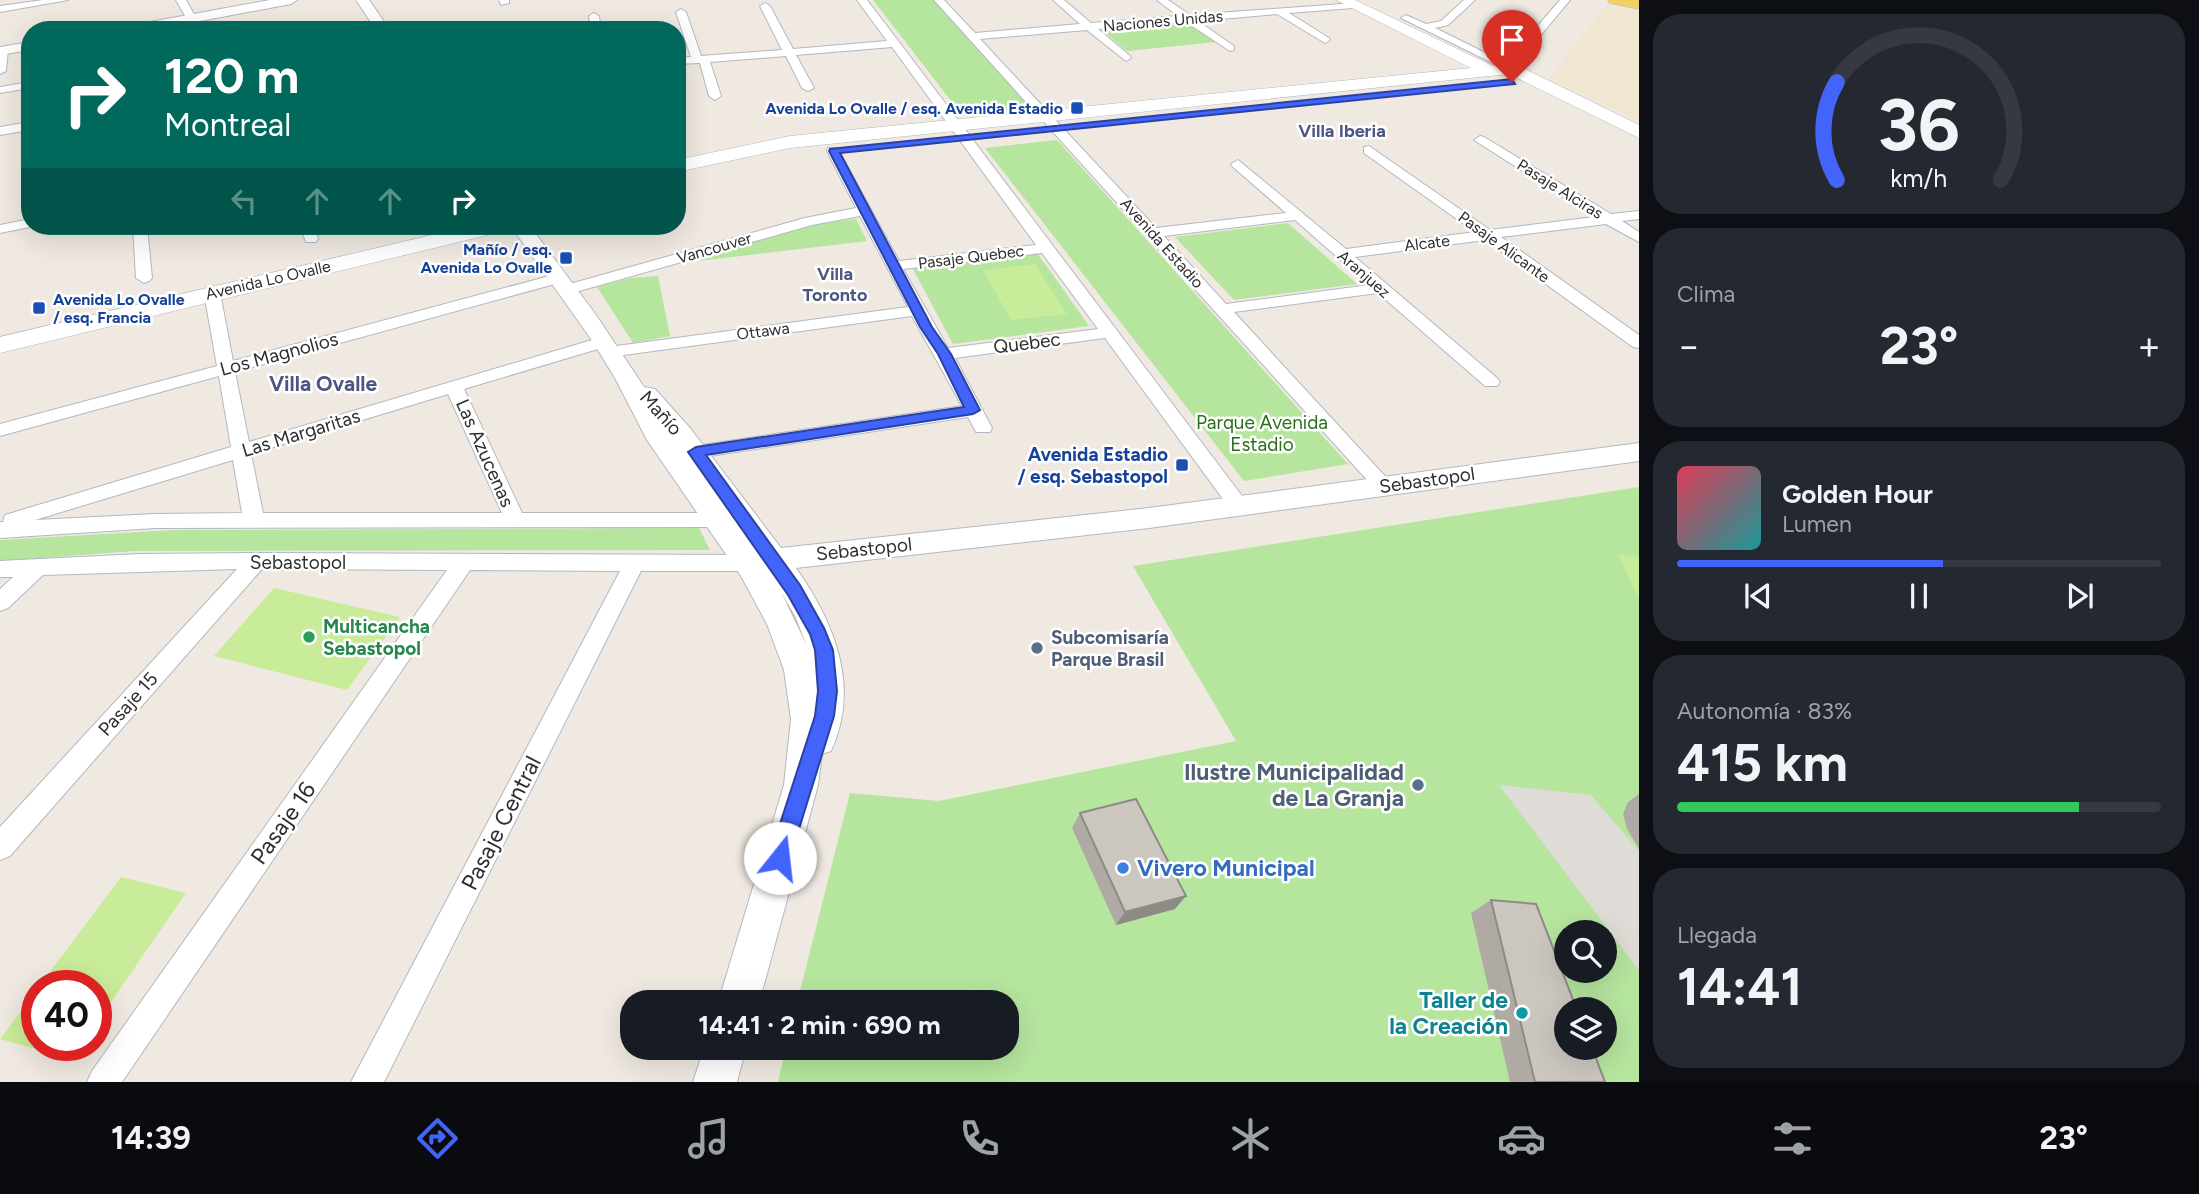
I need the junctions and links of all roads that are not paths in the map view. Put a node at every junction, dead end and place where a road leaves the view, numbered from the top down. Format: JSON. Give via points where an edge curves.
{"nodes":[{"id":1,"x":63,"y":0,"type":"edge"},
{"id":2,"x":181,"y":0,"type":"edge"},
{"id":3,"x":290,"y":0,"type":"edge"},
{"id":4,"x":362,"y":0,"type":"edge"},
{"id":5,"x":862,"y":0,"type":"edge"},
{"id":6,"x":939,"y":0,"type":"edge"},
{"id":7,"x":1058,"y":0,"type":"edge"},
{"id":8,"x":1162,"y":0,"type":"edge"},
{"id":9,"x":1470,"y":0,"type":"edge"},
{"id":10,"x":1565,"y":0,"type":"edge"},
{"id":11,"x":1616,"y":0,"type":"edge"},
{"id":12,"x":267,"y":2,"type":"edge"},
{"id":13,"x":1348,"y":3,"type":"edge"},
{"id":14,"x":1639,"y":4,"type":"edge"},
{"id":15,"x":765,"y":6,"type":"dead end"},
{"id":16,"x":0,"y":9,"type":"edge"},
{"id":17,"x":1279,"y":11,"type":"junction"},
{"id":18,"x":681,"y":12,"type":"dead end"},
{"id":19,"x":594,"y":16,"type":"dead end"},
{"id":20,"x":1406,"y":18,"type":"dead end"},
{"id":21,"x":1189,"y":19,"type":"junction"},
{"id":22,"x":192,"y":21,"type":"edge"},
{"id":23,"x":205,"y":21,"type":"edge"},
{"id":24,"x":377,"y":21,"type":"edge"},
{"id":25,"x":595,"y":21,"type":"edge"},
{"id":26,"x":685,"y":21,"type":"edge"},
{"id":27,"x":686,"y":24,"type":"edge"},
{"id":28,"x":1090,"y":27,"type":"junction"},
{"id":29,"x":1426,"y":27,"type":"junction"},
{"id":30,"x":973,"y":36,"type":"junction"},
{"id":31,"x":1325,"y":40,"type":"dead end"},
{"id":32,"x":895,"y":44,"type":"junction"},
{"id":33,"x":21,"y":47,"type":"edge"},
{"id":34,"x":1230,"y":48,"type":"dead end"},
{"id":35,"x":2,"y":50,"type":"edge"},
{"id":36,"x":790,"y":52,"type":"junction"},
{"id":37,"x":1126,"y":58,"type":"dead end"},
{"id":38,"x":700,"y":59,"type":"junction"},
{"id":39,"x":686,"y":60,"type":"edge"},
{"id":40,"x":0,"y":71,"type":"edge"},
{"id":41,"x":1490,"y":71,"type":"junction"},
{"id":42,"x":1511,"y":76,"type":"junction"},
{"id":43,"x":21,"y":86,"type":"edge"},
{"id":44,"x":808,"y":88,"type":"dead end"},
{"id":45,"x":0,"y":90,"type":"edge"},
{"id":46,"x":715,"y":96,"type":"dead end"},
{"id":47,"x":1052,"y":122,"type":"junction"},
{"id":48,"x":21,"y":128,"type":"edge"},
{"id":49,"x":0,"y":131,"type":"edge"},
{"id":50,"x":961,"y":131,"type":"junction"},
{"id":51,"x":1639,"y":132,"type":"edge"},
{"id":52,"x":1480,"y":140,"type":"dead end"},
{"id":53,"x":1639,"y":144,"type":"edge"},
{"id":54,"x":1369,"y":150,"type":"dead end"},
{"id":55,"x":834,"y":151,"type":"junction"},
{"id":56,"x":686,"y":164,"type":"edge"},
{"id":57,"x":1238,"y":164,"type":"dead end"},
{"id":58,"x":686,"y":177,"type":"edge"},
{"id":59,"x":865,"y":211,"type":"junction"},
{"id":60,"x":1639,"y":215,"type":"edge"},
{"id":61,"x":1297,"y":216,"type":"junction"},
{"id":62,"x":1608,"y":219,"type":"junction"},
{"id":63,"x":21,"y":225,"type":"edge"},
{"id":64,"x":0,"y":229,"type":"edge"},
{"id":65,"x":1153,"y":233,"type":"junction"},
{"id":66,"x":141,"y":235,"type":"edge"},
{"id":67,"x":386,"y":235,"type":"edge"},
{"id":68,"x":458,"y":235,"type":"edge"},
{"id":69,"x":526,"y":235,"type":"edge"},
{"id":70,"x":1488,"y":235,"type":"junction"},
{"id":71,"x":1639,"y":238,"type":"edge"},
{"id":72,"x":1047,"y":247,"type":"junction"},
{"id":73,"x":1341,"y":254,"type":"junction"},
{"id":74,"x":894,"y":266,"type":"junction"},
{"id":75,"x":144,"y":278,"type":"dead end"},
{"id":76,"x":561,"y":284,"type":"junction"},
{"id":77,"x":1380,"y":288,"type":"junction"},
{"id":78,"x":212,"y":293,"type":"junction"},
{"id":79,"x":1222,"y":309,"type":"junction"},
{"id":80,"x":917,"y":311,"type":"junction"},
{"id":81,"x":0,"y":326,"type":"edge"},
{"id":82,"x":1110,"y":332,"type":"junction"},
{"id":83,"x":1639,"y":343,"type":"edge"},
{"id":84,"x":0,"y":345,"type":"edge"},
{"id":85,"x":605,"y":347,"type":"junction"},
{"id":86,"x":944,"y":354,"type":"junction"},
{"id":87,"x":226,"y":368,"type":"junction"},
{"id":88,"x":626,"y":377,"type":"junction"},
{"id":89,"x":1490,"y":382,"type":"dead end"},
{"id":90,"x":454,"y":387,"type":"junction"},
{"id":91,"x":973,"y":410,"type":"junction"},
{"id":92,"x":983,"y":428,"type":"dead end"},
{"id":93,"x":0,"y":430,"type":"edge"},
{"id":94,"x":242,"y":451,"type":"junction"},
{"id":95,"x":696,"y":452,"type":"junction"},
{"id":96,"x":1639,"y":452,"type":"edge"},
{"id":97,"x":1384,"y":486,"type":"junction"},
{"id":98,"x":1238,"y":505,"type":"junction"},
{"id":99,"x":515,"y":520,"type":"junction"},
{"id":100,"x":715,"y":520,"type":"junction"},
{"id":101,"x":254,"y":521,"type":"junction"},
{"id":102,"x":0,"y":524,"type":"edge"},
{"id":103,"x":0,"y":530,"type":"edge"},
{"id":104,"x":257,"y":561,"type":"junction"},
{"id":105,"x":759,"y":561,"type":"junction"},
{"id":106,"x":463,"y":564,"type":"junction"},
{"id":107,"x":634,"y":564,"type":"junction"},
{"id":108,"x":39,"y":566,"type":"junction"},
{"id":109,"x":0,"y":569,"type":"edge"},
{"id":110,"x":0,"y":602,"type":"edge"},
{"id":111,"x":0,"y":846,"type":"edge"},
{"id":112,"x":742,"y":990,"type":"edge"},
{"id":113,"x":721,"y":1060,"type":"edge"},
{"id":114,"x":103,"y":1082,"type":"edge"},
{"id":115,"x":367,"y":1082,"type":"edge"},
{"id":116,"x":715,"y":1082,"type":"edge"}],
"edges":[{"from":1,"to":16,"type":"street"},
{"from":2,"to":22,"type":"street"},
{"from":3,"to":12,"type":"street"},
{"from":4,"to":24,"type":"street"},
{"from":5,"to":32,"type":"street"},
{"from":6,"to":30,"type":"street","name":"Avenida Estadio"},
{"from":7,"to":28,"type":"street"},
{"from":8,"to":21,"type":"street"},
{"from":9,"to":29,"type":"street","via":[[1444,23]]},
{"from":10,"to":42,"type":"street","via":[[1511,64]]},
{"from":11,"to":14,"type":"main road"},
{"from":12,"to":23,"type":"street"},
{"from":13,"to":17,"type":"street","name":"Naciones Unidas"},
{"from":13,"to":41,"type":"main road"},
{"from":15,"to":36,"type":"street"},
{"from":17,"to":21,"type":"street","name":"Naciones Unidas"},
{"from":17,"to":31,"type":"street"},
{"from":18,"to":26,"type":"street"},
{"from":19,"to":25,"type":"street"},
{"from":20,"to":29,"type":"street"},
{"from":21,"to":28,"type":"street","name":"Naciones Unidas"},
{"from":21,"to":34,"type":"street"},
{"from":27,"to":38,"type":"street"},
{"from":28,"to":30,"type":"street","name":"Naciones Unidas"},
{"from":28,"to":37,"type":"street"},
{"from":29,"to":42,"type":"street"},
{"from":30,"to":47,"type":"street","name":"Avenida Estadio"},
{"from":32,"to":36,"type":"street"},
{"from":32,"to":50,"type":"street"},
{"from":33,"to":35,"type":"street"},
{"from":35,"to":40,"type":"street"},
{"from":36,"to":38,"type":"street"},
{"from":36,"to":44,"type":"street"},
{"from":38,"to":39,"type":"street"},
{"from":38,"to":46,"type":"street"},
{"from":41,"to":42,"type":"main road"},
{"from":41,"to":47,"type":"main road"},
{"from":42,"to":47,"type":"main road"},
{"from":42,"to":51,"type":"main road","via":[[1532,79]]},
{"from":42,"to":53,"type":"main road"},
{"from":43,"to":45,"type":"street"},
{"from":47,"to":50,"type":"main road"},
{"from":47,"to":65,"type":"street","name":"Avenida Estadio"},
{"from":48,"to":49,"type":"street"},
{"from":50,"to":55,"type":"main road"},
{"from":50,"to":56,"type":"main road","via":[[780,144]]},
{"from":50,"to":72,"type":"street"},
{"from":52,"to":62,"type":"street","name":"Pasaje Alciras"},
{"from":54,"to":70,"type":"street","name":"Pasaje Alicante"},
{"from":55,"to":58,"type":"main road","via":[[746,162]]},
{"from":55,"to":59,"type":"street"},
{"from":57,"to":61,"type":"street","name":"Aranjuez"},
{"from":59,"to":74,"type":"street"},
{"from":59,"to":76,"type":"street","name":"Vancouver"},
{"from":60,"to":62,"type":"street","name":"Alcate"},
{"from":61,"to":65,"type":"street"},
{"from":61,"to":73,"type":"street","name":"Aranjuez"},
{"from":62,"to":70,"type":"street","name":"Alcate"},
{"from":62,"to":71,"type":"street","name":"Pasaje Alciras"},
{"from":63,"to":64,"type":"street"},
{"from":65,"to":79,"type":"street","name":"Avenida Estadio"},
{"from":66,"to":75,"type":"street"},
{"from":67,"to":81,"type":"main road","name":"Avenida Lo Ovalle"},
{"from":68,"to":78,"type":"main road","name":"Avenida Lo Ovalle"},
{"from":69,"to":76,"type":"street","name":"Mañío"},
{"from":70,"to":73,"type":"street","name":"Alcate"},
{"from":70,"to":83,"type":"street","name":"Pasaje Alicante"},
{"from":72,"to":74,"type":"street","name":"Pasaje Quebec"},
{"from":72,"to":82,"type":"street"},
{"from":73,"to":77,"type":"street","name":"Aranjuez"},
{"from":74,"to":80,"type":"street"},
{"from":76,"to":85,"type":"street","name":"Mañío"},
{"from":76,"to":87,"type":"street","name":"Los Magnolios"},
{"from":77,"to":79,"type":"street"},
{"from":77,"to":89,"type":"street","name":"Aranjuez"},
{"from":78,"to":84,"type":"main road","name":"Avenida Lo Ovalle"},
{"from":78,"to":87,"type":"street"},
{"from":79,"to":97,"type":"street","name":"Avenida Estadio"},
{"from":80,"to":85,"type":"street","name":"Ottawa"},
{"from":80,"to":86,"type":"street"},
{"from":82,"to":86,"type":"street","name":"Quebec"},
{"from":82,"to":98,"type":"street"},
{"from":85,"to":88,"type":"street","name":"Mañío"},
{"from":85,"to":90,"type":"street","name":"Las Margaritas"},
{"from":86,"to":91,"type":"street"},
{"from":87,"to":93,"type":"street","name":"Los Magnolios"},
{"from":87,"to":94,"type":"street"},
{"from":88,"to":95,"type":"street","name":"Mañío","via":[[649,396]]},
{"from":88,"to":100,"type":"street","name":"Mañío","via":[[655,433]]},
{"from":90,"to":94,"type":"street","name":"Las Margaritas"},
{"from":90,"to":99,"type":"street","name":"Las Azucenas"},
{"from":91,"to":92,"type":"street"},
{"from":91,"to":95,"type":"street"},
{"from":94,"to":101,"type":"street"},
{"from":94,"to":102,"type":"street","name":"Las Margaritas"},
{"from":95,"to":105,"type":"street","name":"Mañío"},
{"from":96,"to":97,"type":"street","name":"Sebastopol"},
{"from":97,"to":98,"type":"street","name":"Sebastopol"},
{"from":98,"to":105,"type":"street","name":"Sebastopol"},
{"from":99,"to":100,"type":"street"},
{"from":99,"to":101,"type":"street"},
{"from":100,"to":105,"type":"street","name":"Mañío"},
{"from":101,"to":103,"type":"street","via":[[114,522]]},
{"from":104,"to":106,"type":"street","name":"Sebastopol"},
{"from":104,"to":108,"type":"street","name":"Sebastopol"},
{"from":104,"to":111,"type":"street","name":"Pasaje 15"},
{"from":105,"to":107,"type":"street","name":"Sebastopol"},
{"from":105,"to":112,"type":"street","name":"Mañío","via":[[802,678],[807,728],[801,785]]},
{"from":106,"to":107,"type":"street","name":"Sebastopol"},
{"from":106,"to":114,"type":"street","name":"Pasaje 16"},
{"from":107,"to":115,"type":"street","name":"Pasaje Central"},
{"from":108,"to":109,"type":"street","name":"Sebastopol"},
{"from":108,"to":110,"type":"street"},
{"from":113,"to":116,"type":"street"}]}
